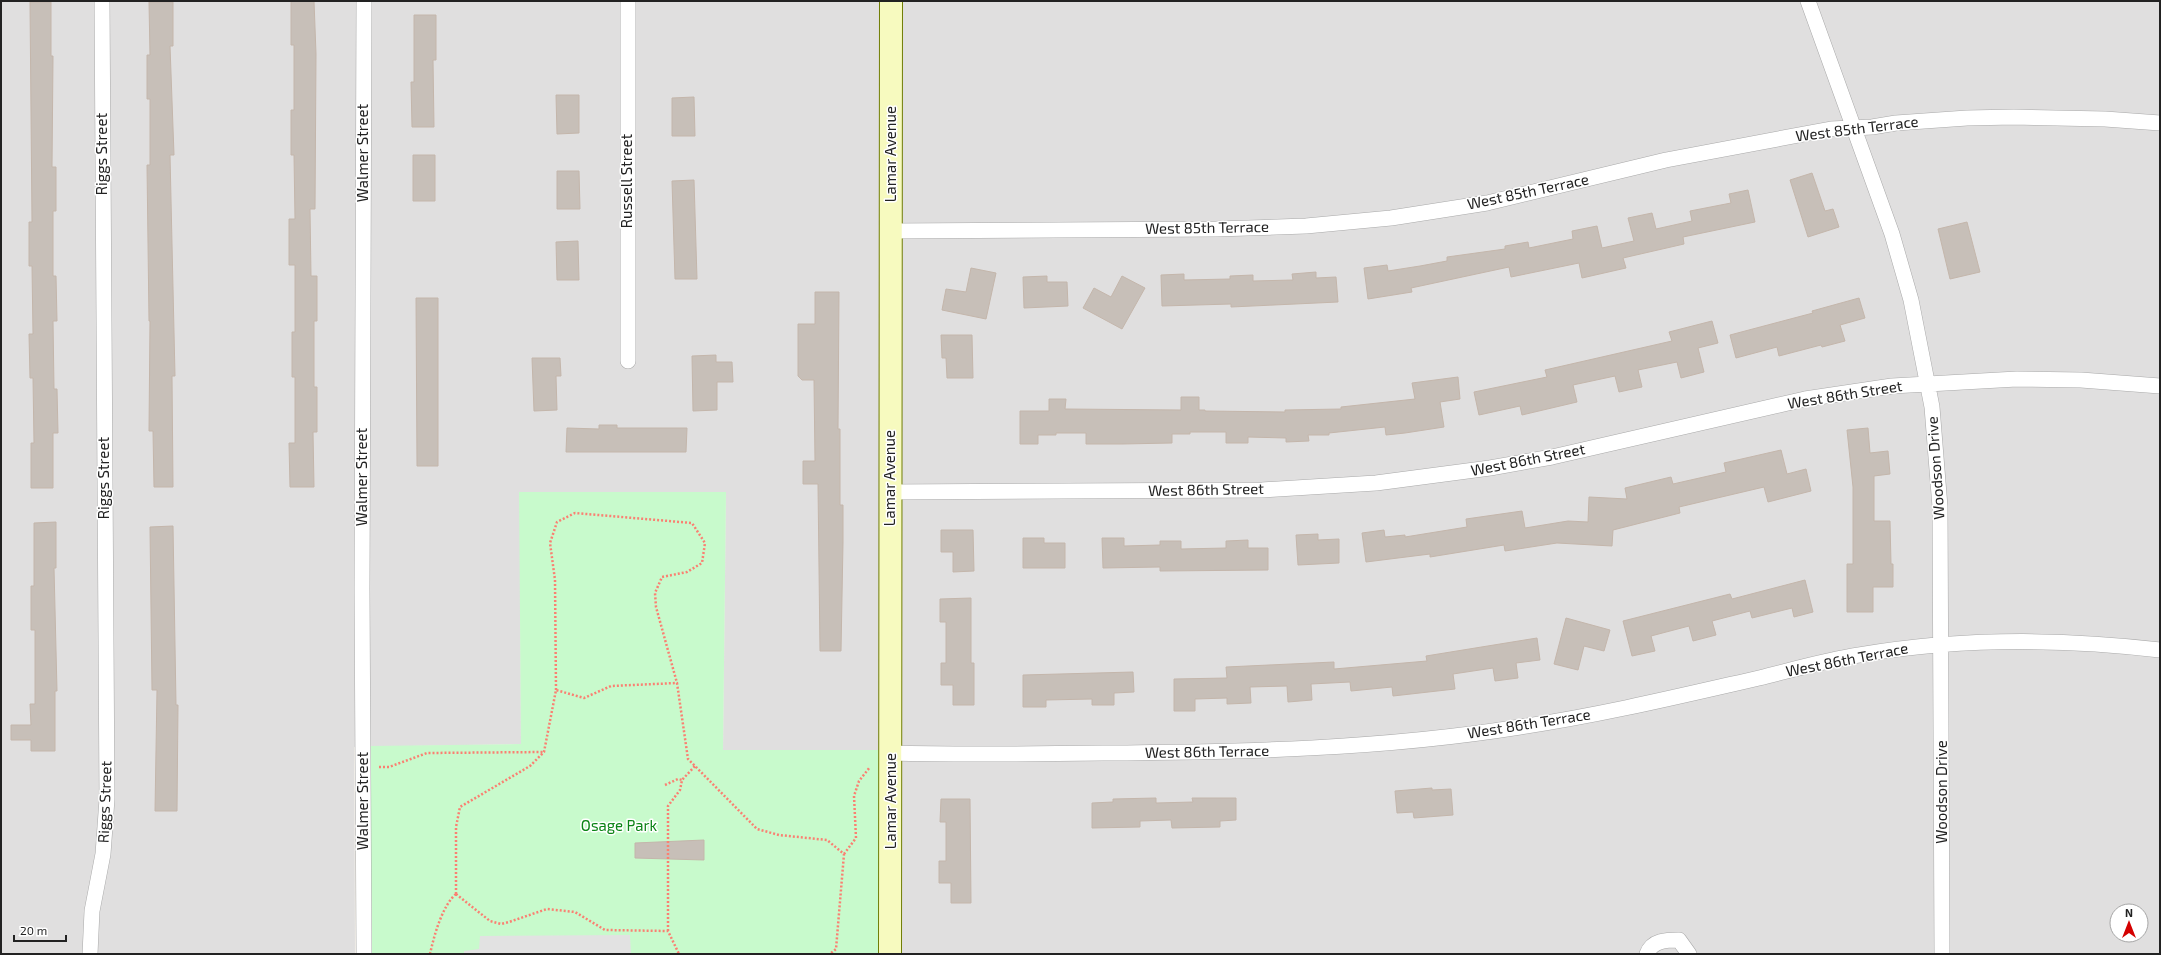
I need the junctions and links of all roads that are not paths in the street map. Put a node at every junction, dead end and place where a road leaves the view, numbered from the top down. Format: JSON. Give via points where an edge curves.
{"nodes":[{"id":1,"x":102,"y":1,"type":"edge"},
{"id":2,"x":364,"y":1,"type":"edge"},
{"id":3,"x":628,"y":1,"type":"edge"},
{"id":4,"x":891,"y":1,"type":"edge"},
{"id":5,"x":1808,"y":1,"type":"edge"},
{"id":6,"x":2160,"y":123,"type":"edge"},
{"id":7,"x":1854,"y":128,"type":"junction"},
{"id":8,"x":891,"y":231,"type":"junction"},
{"id":9,"x":628,"y":361,"type":"dead end"},
{"id":10,"x":1928,"y":383,"type":"junction"},
{"id":11,"x":2160,"y":386,"type":"edge"},
{"id":12,"x":890,"y":492,"type":"junction"},
{"id":13,"x":1941,"y":645,"type":"junction"},
{"id":14,"x":2160,"y":650,"type":"edge"},
{"id":15,"x":891,"y":753,"type":"junction"},
{"id":16,"x":90,"y":954,"type":"edge"},
{"id":17,"x":364,"y":954,"type":"edge"},
{"id":18,"x":890,"y":954,"type":"edge"},
{"id":19,"x":1647,"y":954,"type":"edge"},
{"id":20,"x":1689,"y":954,"type":"edge"},
{"id":21,"x":1942,"y":954,"type":"edge"}],
"edges":[{"from":1,"to":16,"type":"street","name":"Riggs Street","via":[[107,799],[103,854],[92,911]]},
{"from":2,"to":17,"type":"street","name":"Walmer Street"},
{"from":3,"to":9,"type":"street","name":"Russell Street"},
{"from":4,"to":8,"type":"street","name":"Lamar Avenue"},
{"from":5,"to":7,"type":"street","name":"Woodson Drive"},
{"from":6,"to":7,"type":"street","name":"West 85th Terrace","via":[[2006,117]]},
{"from":7,"to":8,"type":"street","name":"West 85th Terrace","via":[[1831,129],[1706,152],[1487,203],[1391,218],[1306,226],[1216,229]]},
{"from":7,"to":10,"type":"street","name":"Woodson Drive","via":[[1896,249]]},
{"from":8,"to":12,"type":"street","name":"Lamar Avenue"},
{"from":10,"to":11,"type":"street","name":"West 86th Street","via":[[2017,379],[2081,380]]},
{"from":10,"to":12,"type":"street","name":"West 86th Street","via":[[1805,399],[1552,457],[1376,483],[1262,490]]},
{"from":10,"to":13,"type":"street","name":"Woodson Drive","via":[[1940,507]]},
{"from":12,"to":15,"type":"street","name":"Lamar Avenue"},
{"from":13,"to":14,"type":"street","name":"West 86th Terrace","via":[[2033,640]]},
{"from":13,"to":15,"type":"street","name":"West 86th Terrace","via":[[1856,655],[1613,711],[1410,742],[1287,750]]},
{"from":13,"to":21,"type":"street","name":"Woodson Drive"},
{"from":15,"to":18,"type":"street","name":"Lamar Avenue"},
{"from":19,"to":20,"type":"street","via":[[1649,949],[1663,940],[1679,940]]}]}
